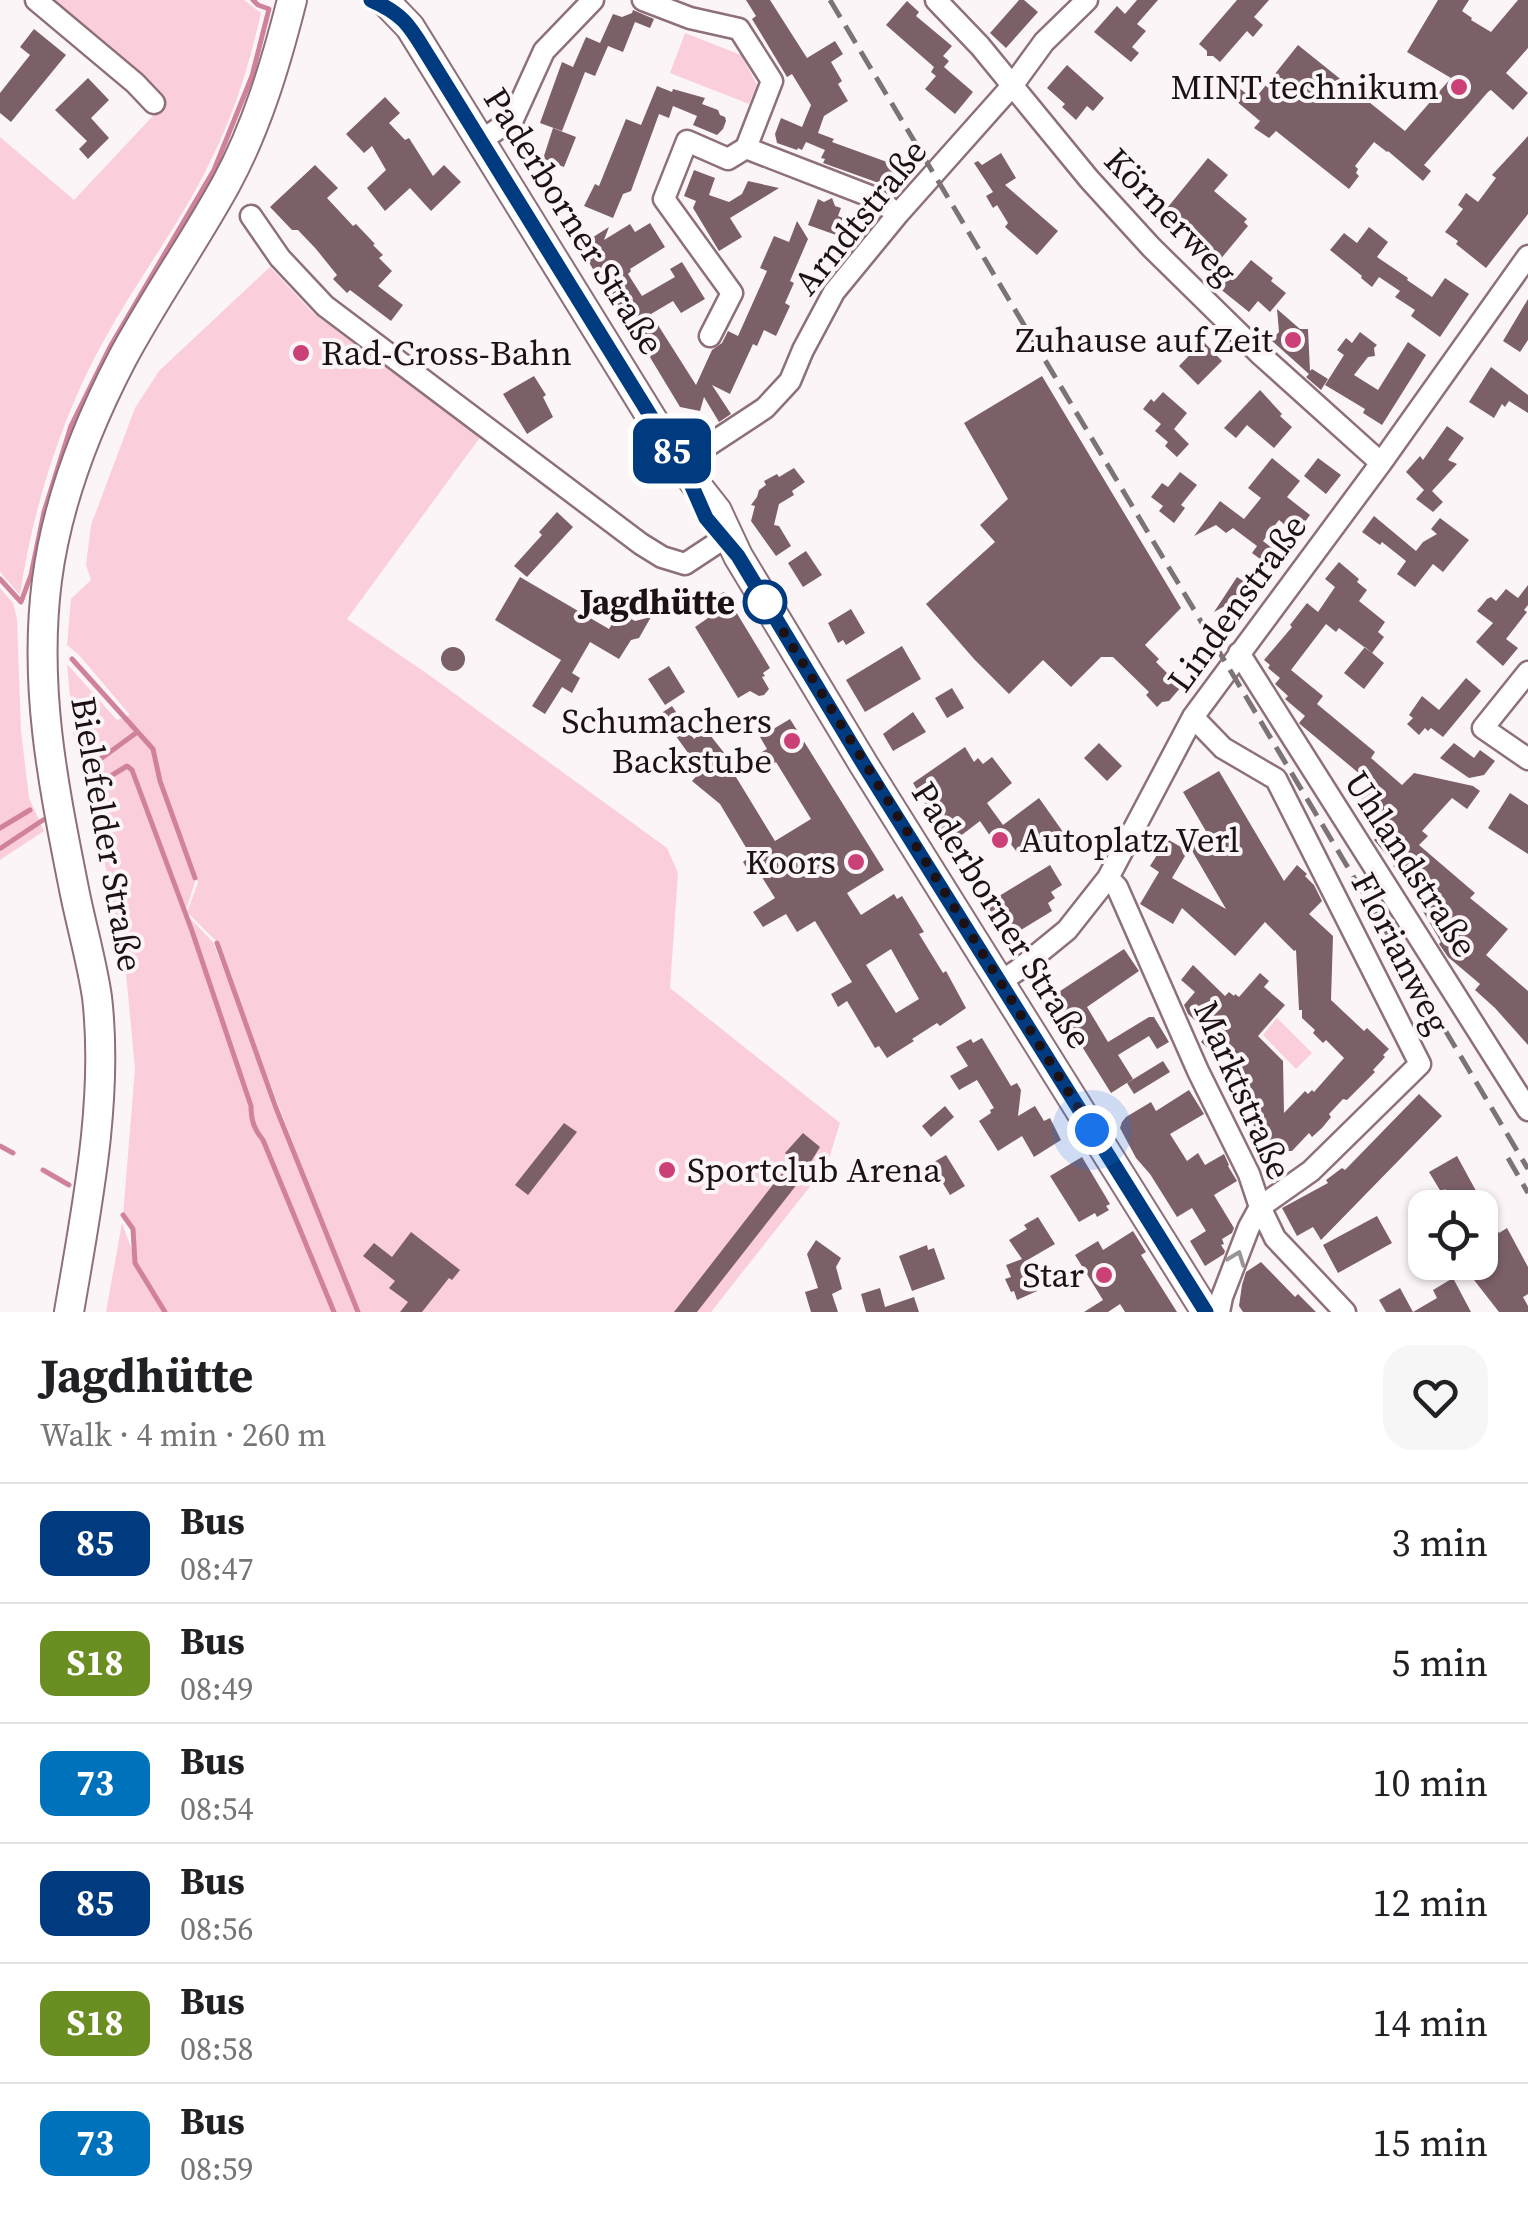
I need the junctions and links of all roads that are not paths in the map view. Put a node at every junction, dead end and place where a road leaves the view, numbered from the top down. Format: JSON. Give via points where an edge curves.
{"nodes":[{"id":1,"x":36,"y":0,"type":"edge"},
{"id":2,"x":292,"y":0,"type":"edge"},
{"id":3,"x":592,"y":0,"type":"edge"},
{"id":4,"x":643,"y":0,"type":"edge"},
{"id":5,"x":936,"y":0,"type":"edge"},
{"id":6,"x":1087,"y":0,"type":"edge"},
{"id":7,"x":383,"y":3,"type":"edge"},
{"id":8,"x":1012,"y":86,"type":"junction"},
{"id":9,"x":154,"y":103,"type":"dead end"},
{"id":10,"x":480,"y":142,"type":"junction"},
{"id":11,"x":746,"y":148,"type":"junction"},
{"id":12,"x":898,"y":214,"type":"junction"},
{"id":13,"x":251,"y":216,"type":"dead end"},
{"id":14,"x":1528,"y":256,"type":"edge"},
{"id":15,"x":710,"y":336,"type":"dead end"},
{"id":16,"x":1381,"y":463,"type":"junction"},
{"id":17,"x":684,"y":470,"type":"junction"},
{"id":18,"x":730,"y":543,"type":"junction"},
{"id":19,"x":1240,"y":653,"type":"junction"},
{"id":20,"x":1528,"y":672,"type":"edge"},
{"id":21,"x":1192,"y":717,"type":"junction"},
{"id":22,"x":1528,"y":759,"type":"edge"},
{"id":23,"x":1108,"y":878,"type":"junction"},
{"id":24,"x":1000,"y":982,"type":"junction"},
{"id":25,"x":1528,"y":1110,"type":"edge"},
{"id":26,"x":1260,"y":1207,"type":"junction"},
{"id":27,"x":69,"y":1312,"type":"edge"},
{"id":28,"x":1206,"y":1312,"type":"edge"},
{"id":29,"x":1219,"y":1312,"type":"edge"},
{"id":30,"x":1345,"y":1312,"type":"edge"}],
"edges":[{"from":1,"to":9,"type":"street"},
{"from":2,"to":27,"type":"main road","name":"Bielefelder Straße","via":[[270,80],[228,181],[123,358],[86,435],[48,577],[45,724],[97,998],[100,1071],[94,1158]]},
{"from":3,"to":10,"type":"street","via":[[544,52],[514,119]]},
{"from":4,"to":11,"type":"street","via":[[739,29],[772,81]]},
{"from":5,"to":8,"type":"street","name":"Körnerweg"},
{"from":6,"to":8,"type":"street","name":"Arndtstraße"},
{"from":7,"to":10,"type":"main road","name":"Paderborner Straße","via":[[410,26]]},
{"from":8,"to":12,"type":"street","name":"Arndtstraße"},
{"from":8,"to":16,"type":"street","name":"Körnerweg","via":[[1151,247]]},
{"from":10,"to":17,"type":"main road","name":"Paderborner Straße"},
{"from":11,"to":12,"type":"street","via":[[875,198]]},
{"from":11,"to":15,"type":"street","via":[[728,159],[687,141],[664,199],[732,293]]},
{"from":12,"to":17,"type":"street","name":"Arndtstraße","via":[[834,292],[790,381]]},
{"from":13,"to":18,"type":"street","via":[[325,306],[641,544],[685,564]]},
{"from":14,"to":16,"type":"street","name":"Lindenstraße"},
{"from":16,"to":19,"type":"street","name":"Lindenstraße"},
{"from":17,"to":18,"type":"main road","name":"Paderborner Straße","via":[[709,499]]},
{"from":18,"to":24,"type":"main road","name":"Paderborner Straße"},
{"from":19,"to":21,"type":"street","name":"Lindenstraße"},
{"from":19,"to":25,"type":"street","name":"Uhlandstraße"},
{"from":20,"to":22,"type":"street","via":[[1484,728]]},
{"from":21,"to":23,"type":"street","name":"Lindenstraße"},
{"from":21,"to":26,"type":"street","name":"Florianweg","via":[[1223,748],[1276,779],[1420,1064],[1311,1171]]},
{"from":23,"to":24,"type":"street","name":"Lindenstraße","via":[[1067,930]]},
{"from":23,"to":26,"type":"street","name":"Marktstraße"},
{"from":24,"to":28,"type":"main road","name":"Paderborner Straße"},
{"from":29,"to":26,"type":"street","one_way":true},
{"from":26,"to":30,"type":"street","name":"Marktstraße","via":[[1274,1238]]}]}
